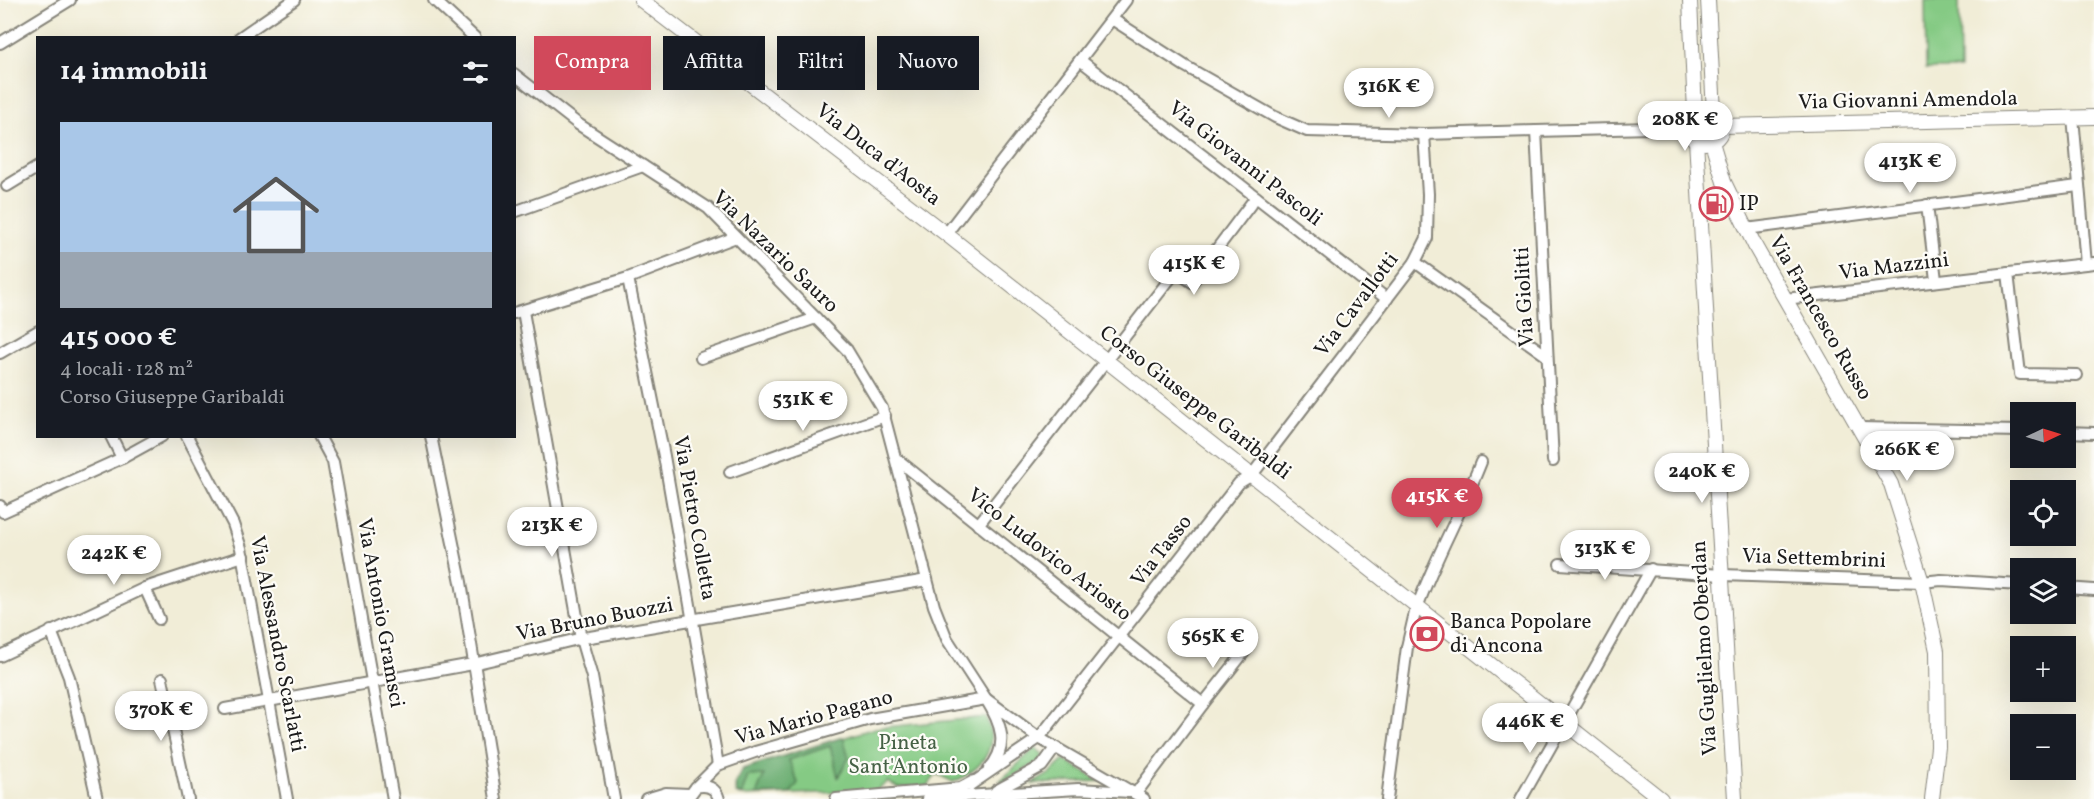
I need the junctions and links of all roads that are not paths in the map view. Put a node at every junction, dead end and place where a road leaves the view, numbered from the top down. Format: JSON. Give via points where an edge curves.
{"nodes":[{"id":1,"x":70,"y":0,"type":"edge"},
{"id":2,"x":294,"y":0,"type":"edge"},
{"id":3,"x":434,"y":0,"type":"edge"},
{"id":4,"x":641,"y":0,"type":"edge"},
{"id":5,"x":1126,"y":0,"type":"edge"},
{"id":6,"x":1690,"y":0,"type":"edge"},
{"id":7,"x":1708,"y":0,"type":"edge"},
{"id":8,"x":1112,"y":19,"type":"junction"},
{"id":9,"x":242,"y":36,"type":"edge"},
{"id":10,"x":473,"y":36,"type":"edge"},
{"id":11,"x":0,"y":43,"type":"edge"},
{"id":12,"x":1080,"y":60,"type":"junction"},
{"id":13,"x":516,"y":76,"type":"edge"},
{"id":14,"x":1714,"y":112,"type":"junction"},
{"id":15,"x":1695,"y":113,"type":"junction"},
{"id":16,"x":2073,"y":117,"type":"junction"},
{"id":17,"x":2094,"y":117,"type":"edge"},
{"id":18,"x":1722,"y":126,"type":"junction"},
{"id":19,"x":1689,"y":127,"type":"junction"},
{"id":20,"x":1536,"y":131,"type":"junction"},
{"id":21,"x":1424,"y":134,"type":"junction"},
{"id":22,"x":1696,"y":140,"type":"junction"},
{"id":23,"x":1712,"y":142,"type":"junction"},
{"id":24,"x":643,"y":166,"type":"junction"},
{"id":25,"x":36,"y":170,"type":"edge"},
{"id":26,"x":1724,"y":182,"type":"junction"},
{"id":27,"x":7,"y":186,"type":"dead end"},
{"id":28,"x":2078,"y":186,"type":"junction"},
{"id":29,"x":1698,"y":191,"type":"junction"},
{"id":30,"x":1256,"y":197,"type":"junction"},
{"id":31,"x":1927,"y":205,"type":"junction"},
{"id":32,"x":516,"y":211,"type":"edge"},
{"id":33,"x":1746,"y":229,"type":"junction"},
{"id":34,"x":946,"y":234,"type":"junction"},
{"id":35,"x":736,"y":237,"type":"junction"},
{"id":36,"x":1415,"y":262,"type":"junction"},
{"id":37,"x":2090,"y":263,"type":"edge"},
{"id":38,"x":2008,"y":273,"type":"junction"},
{"id":39,"x":628,"y":278,"type":"junction"},
{"id":40,"x":1936,"y":280,"type":"junction"},
{"id":41,"x":1785,"y":298,"type":"junction"},
{"id":42,"x":1387,"y":299,"type":"junction"},
{"id":43,"x":519,"y":312,"type":"edge"},
{"id":44,"x":816,"y":318,"type":"junction"},
{"id":45,"x":36,"y":332,"type":"edge"},
{"id":46,"x":0,"y":353,"type":"edge"},
{"id":47,"x":1548,"y":357,"type":"junction"},
{"id":48,"x":701,"y":358,"type":"dead end"},
{"id":49,"x":1107,"y":361,"type":"junction"},
{"id":50,"x":2077,"y":375,"type":"dead end"},
{"id":51,"x":885,"y":416,"type":"junction"},
{"id":52,"x":1859,"y":428,"type":"junction"},
{"id":53,"x":2010,"y":431,"type":"edge"},
{"id":54,"x":2076,"y":432,"type":"edge"},
{"id":55,"x":2094,"y":433,"type":"edge"},
{"id":56,"x":112,"y":438,"type":"edge"},
{"id":57,"x":158,"y":438,"type":"edge"},
{"id":58,"x":188,"y":438,"type":"edge"},
{"id":59,"x":320,"y":438,"type":"edge"},
{"id":60,"x":431,"y":438,"type":"edge"},
{"id":61,"x":122,"y":458,"type":"junction"},
{"id":62,"x":897,"y":460,"type":"junction"},
{"id":63,"x":1553,"y":461,"type":"dead end"},
{"id":64,"x":1481,"y":462,"type":"dead end"},
{"id":65,"x":730,"y":472,"type":"dead end"},
{"id":66,"x":1252,"y":475,"type":"junction"},
{"id":67,"x":0,"y":506,"type":"edge"},
{"id":68,"x":978,"y":525,"type":"junction"},
{"id":69,"x":243,"y":556,"type":"junction"},
{"id":70,"x":1560,"y":564,"type":"dead end"},
{"id":71,"x":1651,"y":569,"type":"junction"},
{"id":72,"x":1722,"y":575,"type":"junction"},
{"id":73,"x":927,"y":580,"type":"junction"},
{"id":74,"x":1922,"y":582,"type":"junction"},
{"id":75,"x":2010,"y":584,"type":"edge"},
{"id":76,"x":145,"y":588,"type":"junction"},
{"id":77,"x":2076,"y":589,"type":"edge"},
{"id":78,"x":2094,"y":590,"type":"edge"},
{"id":79,"x":1417,"y":605,"type":"junction"},
{"id":80,"x":159,"y":619,"type":"dead end"},
{"id":81,"x":692,"y":621,"type":"junction"},
{"id":82,"x":51,"y":631,"type":"junction"},
{"id":83,"x":1121,"y":636,"type":"junction"},
{"id":84,"x":581,"y":639,"type":"junction"},
{"id":85,"x":1245,"y":651,"type":"dead end"},
{"id":86,"x":0,"y":656,"type":"edge"},
{"id":87,"x":473,"y":664,"type":"junction"},
{"id":88,"x":162,"y":680,"type":"dead end"},
{"id":89,"x":372,"y":682,"type":"junction"},
{"id":90,"x":986,"y":699,"type":"junction"},
{"id":91,"x":270,"y":701,"type":"junction"},
{"id":92,"x":1203,"y":704,"type":"junction"},
{"id":93,"x":225,"y":709,"type":"dead end"},
{"id":94,"x":1563,"y":722,"type":"junction"},
{"id":95,"x":1039,"y":738,"type":"junction"},
{"id":96,"x":1055,"y":748,"type":"junction"},
{"id":97,"x":720,"y":764,"type":"junction"},
{"id":98,"x":970,"y":785,"type":"junction"},
{"id":99,"x":691,"y":793,"type":"edge"},
{"id":100,"x":717,"y":795,"type":"edge"},
{"id":101,"x":965,"y":796,"type":"junction"},
{"id":102,"x":1141,"y":796,"type":"edge"},
{"id":103,"x":97,"y":799,"type":"edge"},
{"id":104,"x":188,"y":799,"type":"edge"},
{"id":105,"x":287,"y":799,"type":"edge"},
{"id":106,"x":393,"y":799,"type":"edge"},
{"id":107,"x":496,"y":799,"type":"edge"},
{"id":108,"x":614,"y":799,"type":"edge"},
{"id":109,"x":646,"y":799,"type":"edge"},
{"id":110,"x":730,"y":799,"type":"edge"},
{"id":111,"x":836,"y":799,"type":"edge"},
{"id":112,"x":927,"y":799,"type":"edge"},
{"id":113,"x":1387,"y":799,"type":"edge"},
{"id":114,"x":1521,"y":799,"type":"edge"},
{"id":115,"x":1661,"y":799,"type":"edge"},
{"id":116,"x":1735,"y":799,"type":"edge"},
{"id":117,"x":1932,"y":799,"type":"edge"}],
"edges":[{"from":1,"to":11,"type":"street"},
{"from":2,"to":9,"type":"street"},
{"from":3,"to":10,"type":"street"},
{"from":4,"to":34,"type":"street","name":"Via Duca d'Aosta"},
{"from":5,"to":8,"type":"street"},
{"from":6,"to":15,"type":"street"},
{"from":7,"to":14,"type":"street"},
{"from":8,"to":12,"type":"street"},
{"from":8,"to":21,"type":"street","via":[[1265,112],[1307,131]]},
{"from":12,"to":30,"type":"street","name":"Via Giovanni Pascoli"},
{"from":12,"to":34,"type":"street"},
{"from":13,"to":24,"type":"street","name":"Via Nazario Sauro","via":[[578,124]]},
{"from":14,"to":15,"type":"street"},
{"from":14,"to":18,"type":"street"},
{"from":15,"to":19,"type":"street"},
{"from":16,"to":17,"type":"street","name":"Via Giovanni Amendola"},
{"from":16,"to":18,"type":"street","name":"Via Giovanni Amendola"},
{"from":16,"to":28,"type":"street"},
{"from":18,"to":23,"type":"street"},
{"from":19,"to":20,"type":"street"},
{"from":19,"to":22,"type":"street"},
{"from":20,"to":21,"type":"street"},
{"from":20,"to":47,"type":"street","name":"Via Giolitti"},
{"from":21,"to":36,"type":"street","name":"Via Cavallotti","via":[[1427,238]]},
{"from":22,"to":23,"type":"street"},
{"from":22,"to":29,"type":"street","name":"Via Guglielmo Oberdan"},
{"from":23,"to":26,"type":"street","name":"Via Francesco Russo"},
{"from":24,"to":32,"type":"street"},
{"from":24,"to":35,"type":"street","name":"Via Nazario Sauro","via":[[708,208]]},
{"from":25,"to":27,"type":"street"},
{"from":26,"to":29,"type":"street"},
{"from":26,"to":33,"type":"street","name":"Via Francesco Russo"},
{"from":28,"to":31,"type":"street"},
{"from":28,"to":37,"type":"street"},
{"from":29,"to":72,"type":"street","name":"Via Guglielmo Oberdan"},
{"from":30,"to":42,"type":"street","name":"Via Giovanni Pascoli"},
{"from":30,"to":49,"type":"street","via":[[1192,282],[1176,271]]},
{"from":31,"to":33,"type":"street"},
{"from":31,"to":40,"type":"street"},
{"from":33,"to":41,"type":"street","name":"Via Francesco Russo"},
{"from":34,"to":49,"type":"street","name":"Corso Giuseppe Garibaldi"},
{"from":35,"to":39,"type":"street"},
{"from":35,"to":44,"type":"street","name":"Via Nazario Sauro"},
{"from":36,"to":42,"type":"street","name":"Via Cavallotti"},
{"from":36,"to":47,"type":"street"},
{"from":37,"to":38,"type":"street","name":"Via Mazzini"},
{"from":38,"to":40,"type":"street","name":"Via Mazzini"},
{"from":38,"to":50,"type":"street","via":[[2020,374]]},
{"from":39,"to":43,"type":"street"},
{"from":39,"to":81,"type":"street","name":"Via Pietro Colletta"},
{"from":40,"to":41,"type":"street","name":"Via Mazzini"},
{"from":41,"to":52,"type":"street","name":"Via Francesco Russo"},
{"from":42,"to":66,"type":"street","name":"Via Cavallotti"},
{"from":43,"to":84,"type":"street"},
{"from":44,"to":48,"type":"street"},
{"from":44,"to":51,"type":"street","name":"Via Nazario Sauro","via":[[847,350]]},
{"from":45,"to":46,"type":"street"},
{"from":47,"to":63,"type":"street","name":"Via Giolitti"},
{"from":49,"to":66,"type":"street","name":"Corso Giuseppe Garibaldi"},
{"from":49,"to":68,"type":"street"},
{"from":51,"to":62,"type":"street","name":"Via Nazario Sauro"},
{"from":51,"to":65,"type":"street"},
{"from":52,"to":53,"type":"street"},
{"from":52,"to":74,"type":"street","name":"Via Francesco Russo","via":[[1890,484]]},
{"from":54,"to":55,"type":"street"},
{"from":56,"to":61,"type":"street"},
{"from":57,"to":61,"type":"street"},
{"from":58,"to":69,"type":"street","name":"Via Alessandro Scarlatti","via":[[233,524]]},
{"from":59,"to":89,"type":"street","name":"Via Antonio Gramsci","via":[[333,462]]},
{"from":60,"to":87,"type":"street"},
{"from":61,"to":67,"type":"street","via":[[3,512]]},
{"from":62,"to":68,"type":"street","name":"Vico Ludovico Ariosto"},
{"from":62,"to":73,"type":"street","name":"Via Nazario Sauro"},
{"from":64,"to":79,"type":"street"},
{"from":66,"to":79,"type":"street","name":"Corso Giuseppe Garibaldi"},
{"from":66,"to":83,"type":"street","name":"Via Tasso","via":[[1239,483]]},
{"from":68,"to":83,"type":"street","name":"Vico Ludovico Ariosto"},
{"from":69,"to":76,"type":"street"},
{"from":69,"to":91,"type":"street","name":"Via Alessandro Scarlatti"},
{"from":70,"to":71,"type":"street","name":"Via Settembrini"},
{"from":71,"to":72,"type":"street","name":"Via Settembrini"},
{"from":71,"to":94,"type":"street"},
{"from":72,"to":74,"type":"street","name":"Via Settembrini"},
{"from":72,"to":116,"type":"street","name":"Via Guglielmo Oberdan"},
{"from":73,"to":81,"type":"street","name":"Via Bruno Buozzi"},
{"from":73,"to":90,"type":"street","name":"Via Nazario Sauro","via":[[947,639]]},
{"from":74,"to":75,"type":"street","name":"Via Settembrini"},
{"from":74,"to":117,"type":"street","name":"Via Francesco Russo","via":[[1937,651],[1938,747]]},
{"from":76,"to":80,"type":"street"},
{"from":76,"to":82,"type":"street"},
{"from":77,"to":78,"type":"street"},
{"from":79,"to":94,"type":"street","name":"Corso Giuseppe Garibaldi"},
{"from":79,"to":113,"type":"street","via":[[1407,648]]},
{"from":81,"to":84,"type":"street","name":"Via Bruno Buozzi"},
{"from":81,"to":97,"type":"street","name":"Via Pietro Colletta"},
{"from":82,"to":86,"type":"street"},
{"from":82,"to":103,"type":"street","via":[[69,677]]},
{"from":83,"to":92,"type":"street","name":"Vico Ludovico Ariosto"},
{"from":83,"to":95,"type":"street","name":"Via Tasso"},
{"from":84,"to":87,"type":"street","name":"Via Bruno Buozzi"},
{"from":84,"to":108,"type":"street","via":[[592,677]]},
{"from":85,"to":92,"type":"street"},
{"from":87,"to":89,"type":"street","name":"Via Bruno Buozzi"},
{"from":87,"to":107,"type":"street"},
{"from":88,"to":104,"type":"street"},
{"from":89,"to":91,"type":"street","name":"Via Bruno Buozzi"},
{"from":89,"to":106,"type":"street","name":"Via Antonio Gramsci"},
{"from":90,"to":95,"type":"street"},
{"from":90,"to":97,"type":"street","name":"Via Mario Pagano","via":[[870,719]]},
{"from":90,"to":98,"type":"street","via":[[999,720],[1001,744],[995,762]]},
{"from":91,"to":93,"type":"street","name":"Via Bruno Buozzi"},
{"from":91,"to":105,"type":"street","name":"Via Alessandro Scarlatti"},
{"from":92,"to":102,"type":"street"},
{"from":94,"to":114,"type":"street"},
{"from":94,"to":115,"type":"street","name":"Corso Giuseppe Garibaldi"},
{"from":95,"to":96,"type":"street"},
{"from":95,"to":98,"type":"street","name":"Via Tasso"},
{"from":96,"to":101,"type":"street","via":[[1045,764],[1031,774],[994,791]]},
{"from":96,"to":102,"type":"street"},
{"from":97,"to":99,"type":"street","name":"Via Mario Pagano"},
{"from":98,"to":111,"type":"street"},
{"from":99,"to":100,"type":"street","via":[[705,786]]},
{"from":99,"to":109,"type":"street","via":[[666,793]]},
{"from":100,"to":110,"type":"street","via":[[720,790]]},
{"from":101,"to":102,"type":"street","via":[[1078,789]]},
{"from":101,"to":112,"type":"street"}]}
